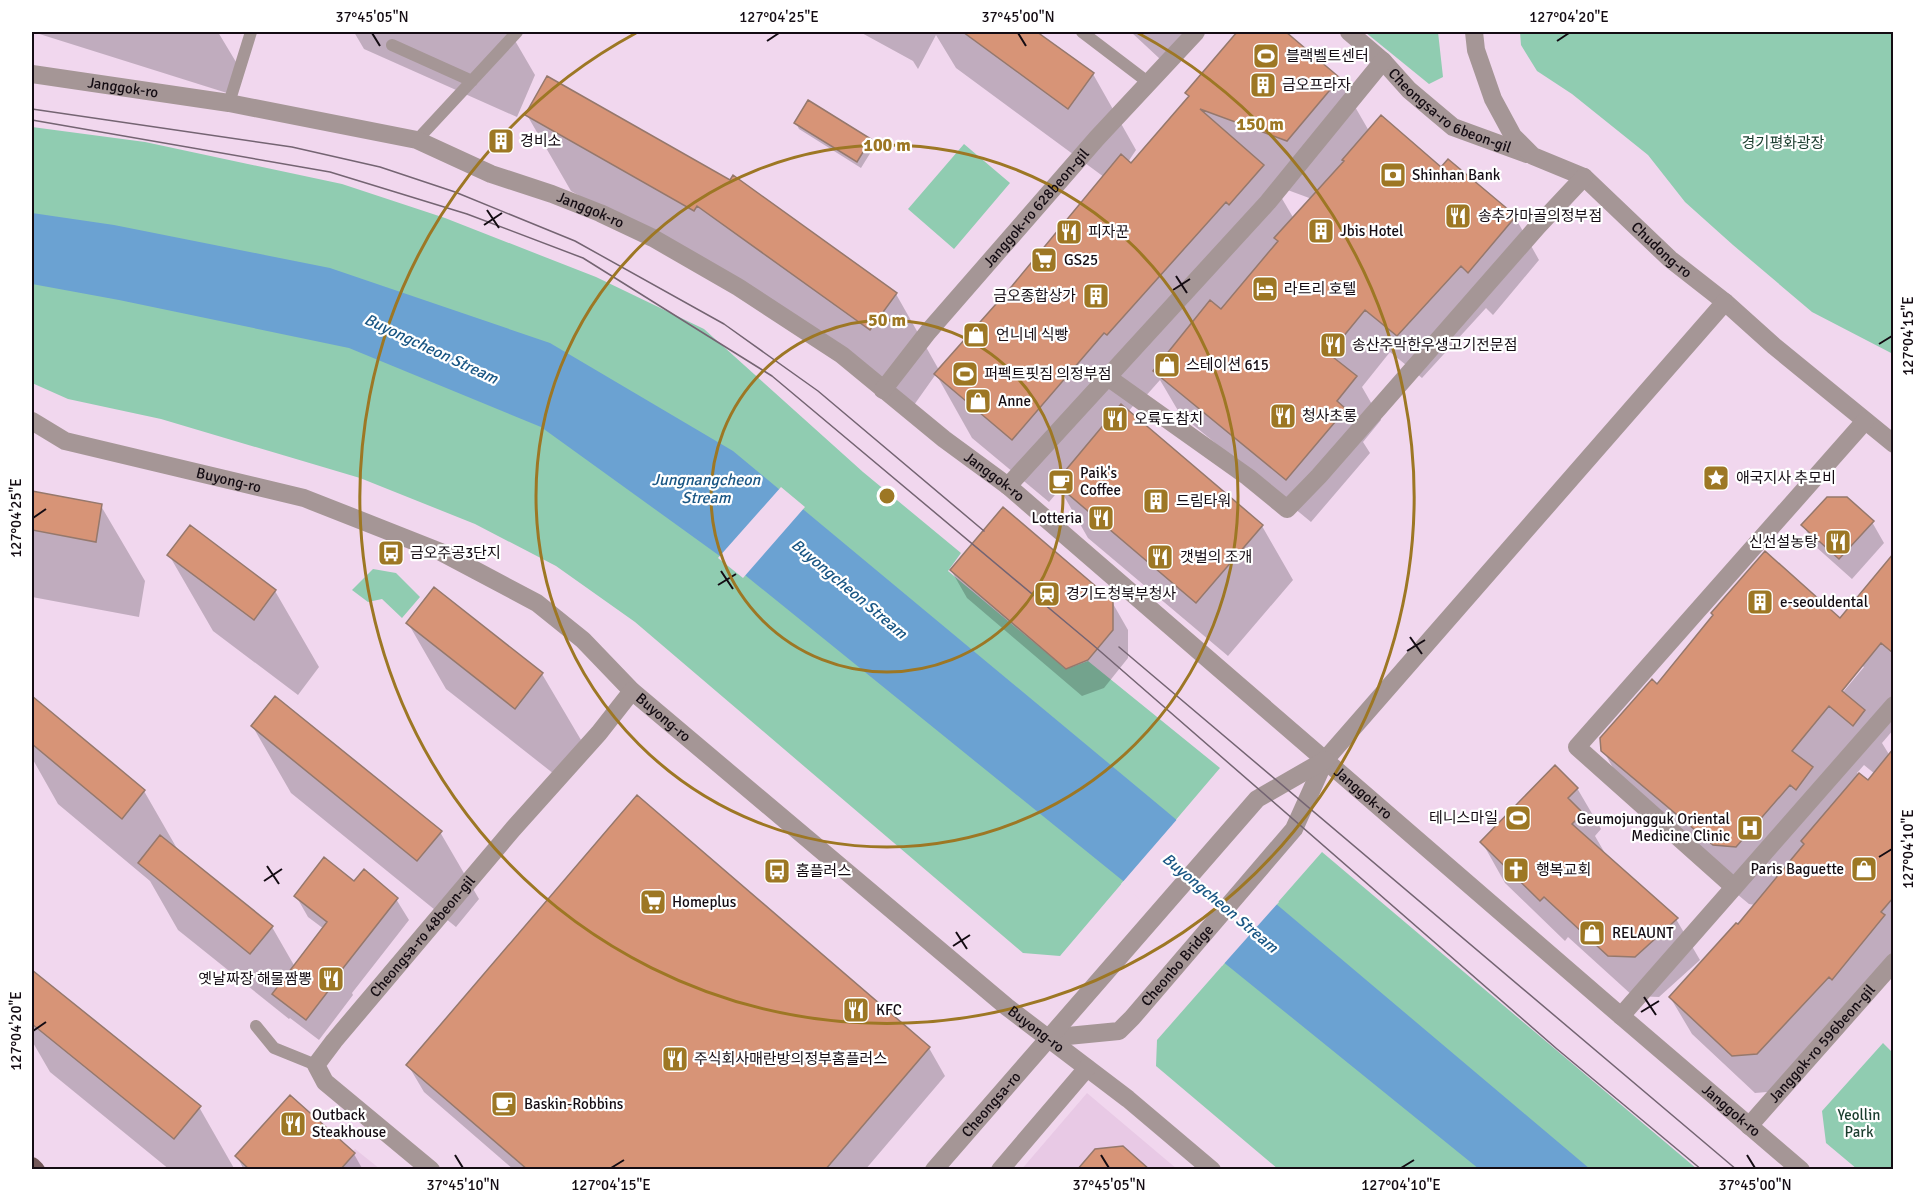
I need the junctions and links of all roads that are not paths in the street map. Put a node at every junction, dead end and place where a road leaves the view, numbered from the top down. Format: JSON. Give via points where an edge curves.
{"nodes":[{"id":1,"x":251,"y":32,"type":"edge"},
{"id":2,"x":517,"y":32,"type":"edge"},
{"id":3,"x":1082,"y":32,"type":"edge"},
{"id":4,"x":1196,"y":32,"type":"edge"},
{"id":5,"x":1349,"y":32,"type":"edge"},
{"id":6,"x":1474,"y":32,"type":"edge"},
{"id":7,"x":392,"y":45,"type":"dead end"},
{"id":8,"x":1383,"y":62,"type":"junction"},
{"id":9,"x":32,"y":74,"type":"edge"},
{"id":10,"x":472,"y":81,"type":"junction"},
{"id":11,"x":1149,"y":83,"type":"junction"},
{"id":12,"x":229,"y":103,"type":"junction"},
{"id":13,"x":417,"y":140,"type":"junction"},
{"id":14,"x":1533,"y":156,"type":"junction"},
{"id":15,"x":1584,"y":177,"type":"junction"},
{"id":16,"x":1725,"y":302,"type":"junction"},
{"id":17,"x":1106,"y":376,"type":"junction"},
{"id":18,"x":883,"y":390,"type":"junction"},
{"id":19,"x":32,"y":421,"type":"edge"},
{"id":20,"x":1865,"y":421,"type":"junction"},
{"id":21,"x":1893,"y":444,"type":"edge"},
{"id":22,"x":1008,"y":486,"type":"junction"},
{"id":23,"x":632,"y":691,"type":"junction"},
{"id":24,"x":1893,"y":705,"type":"edge"},
{"id":25,"x":1325,"y":760,"type":"junction"},
{"id":26,"x":1734,"y":887,"type":"junction"},
{"id":27,"x":1893,"y":962,"type":"edge"},
{"id":28,"x":1621,"y":1016,"type":"junction"},
{"id":29,"x":256,"y":1026,"type":"dead end"},
{"id":30,"x":1047,"y":1038,"type":"junction"},
{"id":31,"x":316,"y":1065,"type":"junction"},
{"id":32,"x":1087,"y":1068,"type":"junction"},
{"id":33,"x":1749,"y":1126,"type":"junction"},
{"id":34,"x":32,"y":1166,"type":"edge"},
{"id":35,"x":36,"y":1170,"type":"edge"},
{"id":36,"x":431,"y":1170,"type":"edge"},
{"id":37,"x":934,"y":1170,"type":"edge"},
{"id":38,"x":1000,"y":1170,"type":"edge"},
{"id":39,"x":1212,"y":1170,"type":"edge"},
{"id":40,"x":1801,"y":1170,"type":"edge"}],
"edges":[{"from":1,"to":12,"type":"lane"},
{"from":2,"to":10,"type":"lane"},
{"from":3,"to":11,"type":"lane"},
{"from":4,"to":11,"type":"street","name":"Janggok-ro 628beon-gil"},
{"from":5,"to":8,"type":"street","name":"Cheongsa-ro 6beon-gil"},
{"from":6,"to":14,"type":"street","name":"Chudong-ro","via":[[1493,99],[1513,136]]},
{"from":7,"to":10,"type":"lane"},
{"from":8,"to":14,"type":"street","name":"Cheongsa-ro 6beon-gil","via":[[1408,90],[1453,127]]},
{"from":8,"to":17,"type":"street","via":[[1268,202]]},
{"from":9,"to":12,"type":"street","name":"Janggok-ro"},
{"from":10,"to":13,"type":"lane"},
{"from":11,"to":18,"type":"street","name":"Janggok-ro 628beon-gil","via":[[928,332]]},
{"from":12,"to":13,"type":"street","name":"Janggok-ro"},
{"from":13,"to":18,"type":"street","name":"Janggok-ro","via":[[491,174],[552,194],[653,238],[833,349]]},
{"from":14,"to":15,"type":"street","name":"Chudong-ro"},
{"from":15,"to":16,"type":"street","name":"Chudong-ro","via":[[1670,260]]},
{"from":15,"to":17,"type":"street","via":[[1287,509]]},
{"from":16,"to":20,"type":"street","name":"Chudong-ro"},
{"from":16,"to":25,"type":"street"},
{"from":17,"to":22,"type":"street"},
{"from":18,"to":22,"type":"street","name":"Janggok-ro"},
{"from":19,"to":23,"type":"street","name":"Buyong-ro","via":[[64,441],[304,498],[441,552],[537,603],[584,640]]},
{"from":20,"to":21,"type":"street","name":"Chudong-ro"},
{"from":20,"to":26,"type":"street","via":[[1577,747]]},
{"from":22,"to":25,"type":"street","name":"Janggok-ro"},
{"from":23,"to":30,"type":"street","name":"Buyong-ro"},
{"from":23,"to":31,"type":"street","name":"Cheongsa-ro 48beon-gil"},
{"from":24,"to":26,"type":"street"},
{"from":25,"to":28,"type":"street","name":"Janggok-ro"},
{"from":25,"to":30,"type":"street","name":"Cheongsa-ro","via":[[1257,799]]},
{"from":25,"to":30,"type":"street","name":"Cheonbo Bridge","via":[[1294,829],[1119,1032]]},
{"from":26,"to":28,"type":"street"},
{"from":27,"to":33,"type":"street","name":"Janggok-ro 596beon-gil"},
{"from":28,"to":33,"type":"street","name":"Janggok-ro"},
{"from":29,"to":31,"type":"lane","via":[[274,1048]]},
{"from":30,"to":32,"type":"street","name":"Buyong-ro"},
{"from":30,"to":37,"type":"street","name":"Cheongsa-ro"},
{"from":31,"to":36,"type":"street","via":[[325,1082]]},
{"from":32,"to":38,"type":"street"},
{"from":32,"to":39,"type":"street","name":"Buyong-ro"},
{"from":33,"to":40,"type":"street","name":"Janggok-ro"},
{"from":34,"to":35,"type":"main road"}]}
